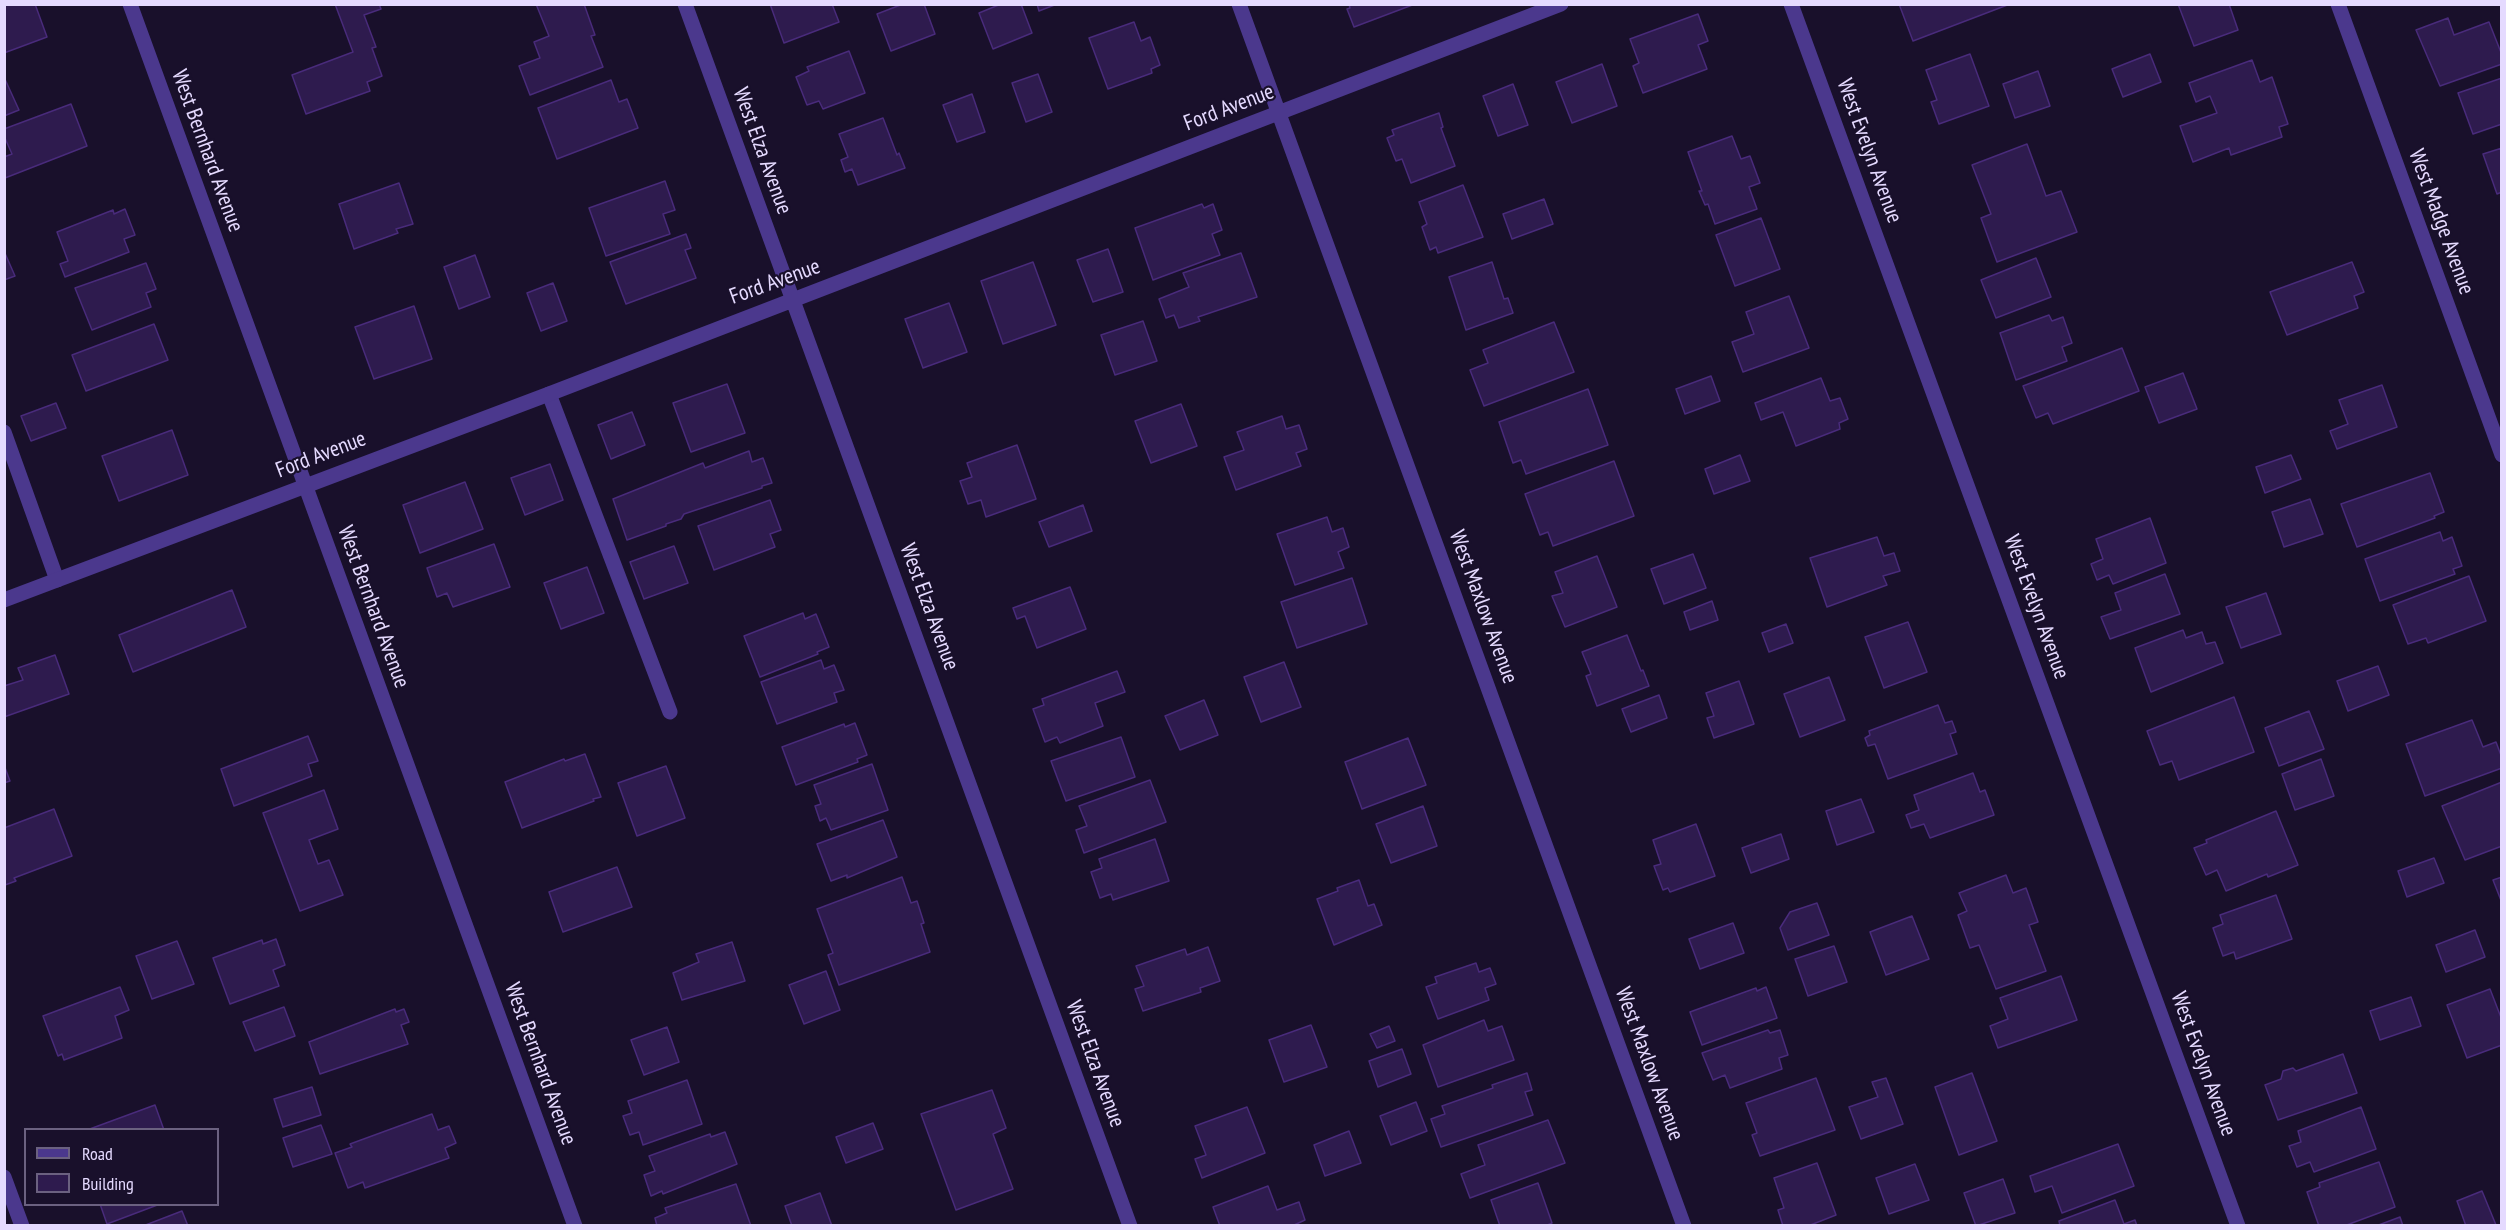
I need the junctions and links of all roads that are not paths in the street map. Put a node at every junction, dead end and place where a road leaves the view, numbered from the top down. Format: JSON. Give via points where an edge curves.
{"nodes":[{"id":1,"x":130,"y":4,"type":"edge"},
{"id":2,"x":685,"y":4,"type":"edge"},
{"id":3,"x":1239,"y":4,"type":"edge"},
{"id":4,"x":1561,"y":4,"type":"edge"},
{"id":5,"x":1791,"y":4,"type":"edge"},
{"id":6,"x":2337,"y":4,"type":"edge"},
{"id":7,"x":1278,"y":113,"type":"junction"},
{"id":8,"x":793,"y":299,"type":"junction"},
{"id":9,"x":549,"y":394,"type":"junction"},
{"id":10,"x":4,"y":432,"type":"edge"},
{"id":11,"x":2502,"y":455,"type":"edge"},
{"id":12,"x":304,"y":486,"type":"junction"},
{"id":13,"x":57,"y":580,"type":"junction"},
{"id":14,"x":4,"y":600,"type":"edge"},
{"id":15,"x":670,"y":712,"type":"dead end"},
{"id":16,"x":4,"y":1177,"type":"edge"},
{"id":17,"x":22,"y":1226,"type":"edge"},
{"id":18,"x":575,"y":1226,"type":"edge"},
{"id":19,"x":1130,"y":1226,"type":"edge"},
{"id":20,"x":1684,"y":1226,"type":"edge"},
{"id":21,"x":2238,"y":1226,"type":"edge"}],
"edges":[{"from":1,"to":12,"type":"street","name":"West Bernhard Avenue"},
{"from":2,"to":8,"type":"street","name":"West Elza Avenue"},
{"from":3,"to":7,"type":"street","name":"West Maxlow Avenue"},
{"from":4,"to":7,"type":"street","name":"Ford Avenue"},
{"from":5,"to":21,"type":"street","name":"West Evelyn Avenue"},
{"from":6,"to":11,"type":"street","name":"West Madge Avenue"},
{"from":7,"to":8,"type":"street","name":"Ford Avenue"},
{"from":7,"to":20,"type":"street","name":"West Maxlow Avenue"},
{"from":8,"to":9,"type":"street","name":"Ford Avenue"},
{"from":8,"to":19,"type":"street","name":"West Elza Avenue"},
{"from":9,"to":12,"type":"street","name":"Ford Avenue"},
{"from":9,"to":15,"type":"street"},
{"from":10,"to":13,"type":"street"},
{"from":12,"to":13,"type":"street","name":"Ford Avenue"},
{"from":12,"to":18,"type":"street","name":"West Bernhard Avenue"},
{"from":13,"to":14,"type":"street","name":"Ford Avenue"},
{"from":16,"to":17,"type":"street"}]}
